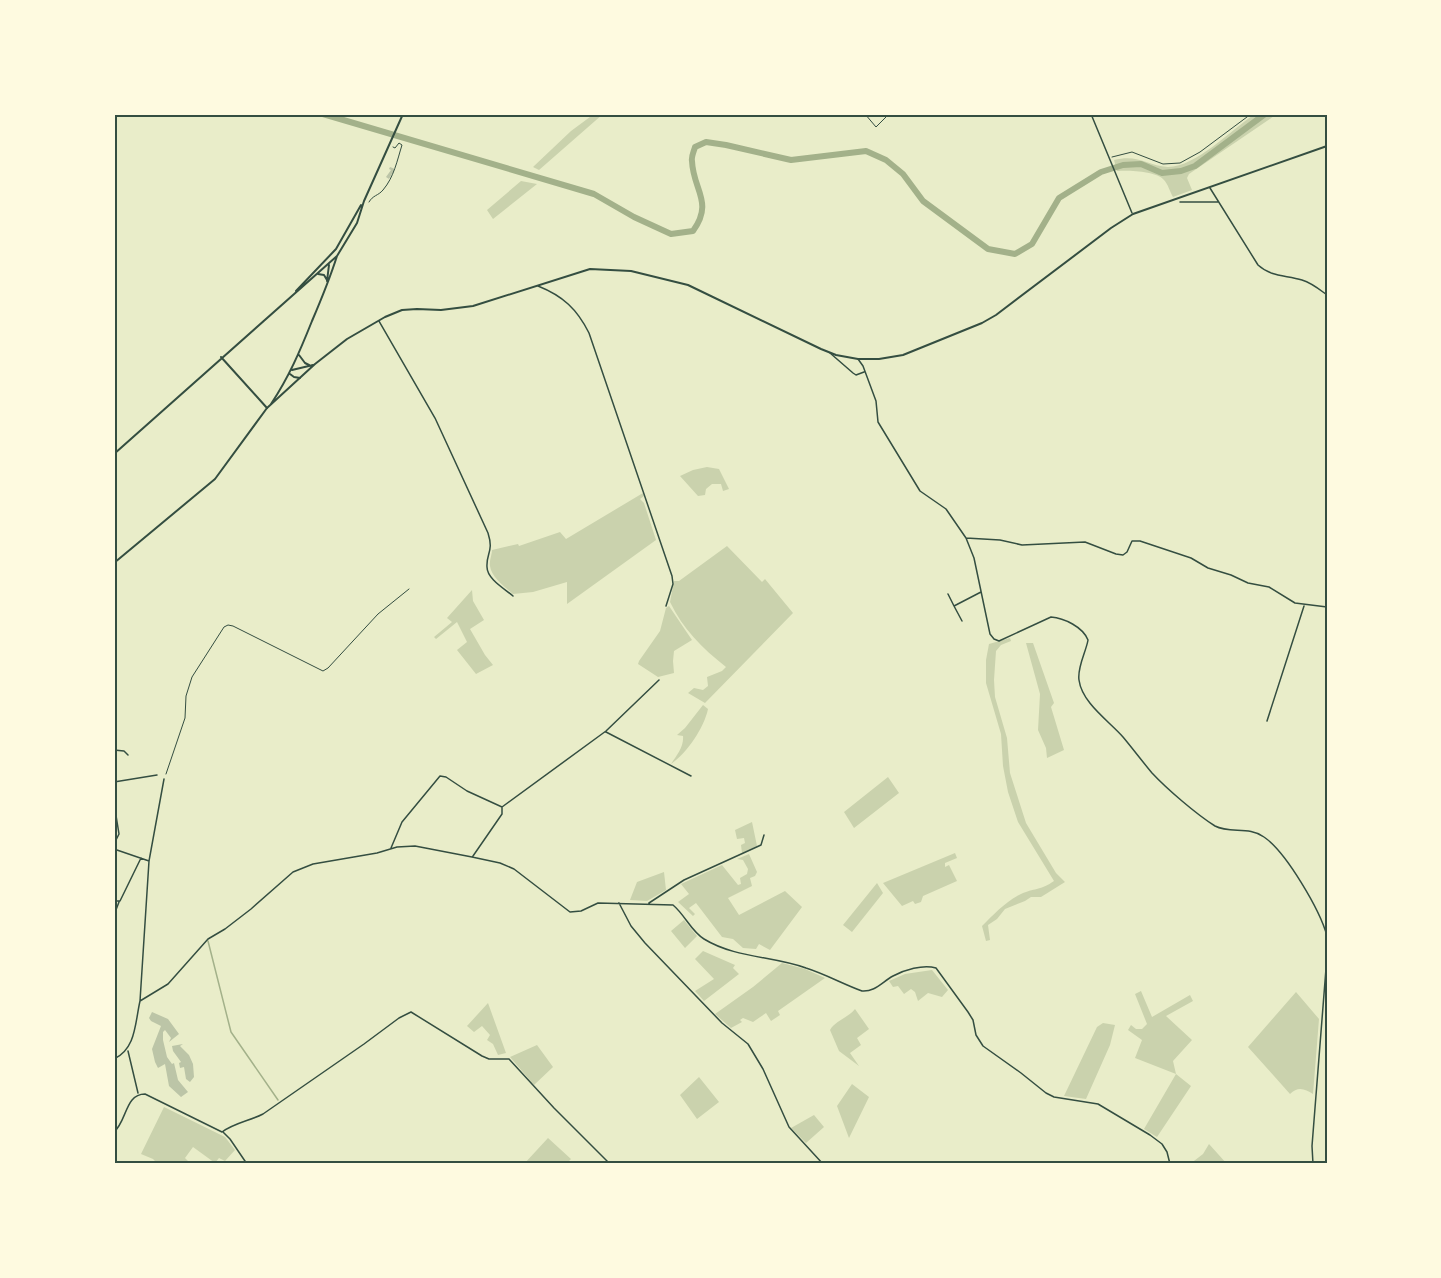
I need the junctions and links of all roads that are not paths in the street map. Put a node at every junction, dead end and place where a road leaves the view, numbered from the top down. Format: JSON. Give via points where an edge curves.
{"nodes":[{"id":1,"x":403,"y":114,"type":"edge"},
{"id":2,"x":1091,"y":114,"type":"edge"},
{"id":3,"x":1327,"y":146,"type":"edge"},
{"id":4,"x":1210,"y":187,"type":"junction"},
{"id":5,"x":364,"y":201,"type":"junction"},
{"id":6,"x":1180,"y":202,"type":"dead end"},
{"id":7,"x":1219,"y":202,"type":"junction"},
{"id":8,"x":1133,"y":214,"type":"junction"},
{"id":9,"x":336,"y":249,"type":"junction"},
{"id":10,"x":337,"y":256,"type":"junction"},
{"id":11,"x":329,"y":263,"type":"junction"},
{"id":12,"x":318,"y":274,"type":"junction"},
{"id":13,"x":327,"y":281,"type":"junction"},
{"id":14,"x":327,"y":285,"type":"junction"},
{"id":15,"x":537,"y":285,"type":"junction"},
{"id":16,"x":292,"y":295,"type":"junction"},
{"id":17,"x":1327,"y":295,"type":"edge"},
{"id":18,"x":379,"y":321,"type":"junction"},
{"id":19,"x":830,"y":352,"type":"junction"},
{"id":20,"x":299,"y":355,"type":"junction"},
{"id":21,"x":221,"y":357,"type":"junction"},
{"id":22,"x":858,"y":359,"type":"junction"},
{"id":23,"x":315,"y":364,"type":"junction"},
{"id":24,"x":291,"y":372,"type":"junction"},
{"id":25,"x":865,"y":372,"type":"junction"},
{"id":26,"x":302,"y":377,"type":"junction"},
{"id":27,"x":267,"y":408,"type":"junction"},
{"id":28,"x":114,"y":454,"type":"edge"},
{"id":29,"x":966,"y":538,"type":"junction"},
{"id":30,"x":114,"y":563,"type":"edge"},
{"id":31,"x":982,"y":591,"type":"junction"},
{"id":32,"x":948,"y":594,"type":"dead end"},
{"id":33,"x":513,"y":596,"type":"dead end"},
{"id":34,"x":666,"y":606,"type":"dead end"},
{"id":35,"x":954,"y":606,"type":"junction"},
{"id":36,"x":1304,"y":606,"type":"junction"},
{"id":37,"x":1327,"y":608,"type":"edge"},
{"id":38,"x":962,"y":621,"type":"dead end"},
{"id":39,"x":659,"y":680,"type":"dead end"},
{"id":40,"x":1267,"y":721,"type":"dead end"},
{"id":41,"x":605,"y":732,"type":"junction"},
{"id":42,"x":114,"y":750,"type":"edge"},
{"id":43,"x":128,"y":755,"type":"dead end"},
{"id":44,"x":157,"y":775,"type":"dead end"},
{"id":45,"x":691,"y":776,"type":"dead end"},
{"id":46,"x":164,"y":779,"type":"road end"},
{"id":47,"x":114,"y":782,"type":"edge"},
{"id":48,"x":114,"y":803,"type":"edge"},
{"id":49,"x":502,"y":807,"type":"junction"},
{"id":50,"x":764,"y":835,"type":"dead end"},
{"id":51,"x":114,"y":844,"type":"edge"},
{"id":52,"x":114,"y":849,"type":"edge"},
{"id":53,"x":390,"y":849,"type":"junction"},
{"id":54,"x":472,"y":857,"type":"junction"},
{"id":55,"x":141,"y":858,"type":"junction"},
{"id":56,"x":149,"y":861,"type":"junction"},
{"id":57,"x":114,"y":901,"type":"edge"},
{"id":58,"x":120,"y":901,"type":"junction"},
{"id":59,"x":619,"y":903,"type":"junction"},
{"id":60,"x":648,"y":903,"type":"junction"},
{"id":61,"x":114,"y":915,"type":"edge"},
{"id":62,"x":1327,"y":936,"type":"edge"},
{"id":63,"x":1327,"y":956,"type":"edge"},
{"id":64,"x":140,"y":1001,"type":"junction"},
{"id":65,"x":128,"y":1050,"type":"junction"},
{"id":66,"x":114,"y":1059,"type":"edge"},
{"id":67,"x":139,"y":1094,"type":"junction"},
{"id":68,"x":114,"y":1132,"type":"edge"},
{"id":69,"x":222,"y":1132,"type":"junction"},
{"id":70,"x":247,"y":1164,"type":"edge"},
{"id":71,"x":610,"y":1164,"type":"edge"},
{"id":72,"x":823,"y":1164,"type":"edge"},
{"id":73,"x":1170,"y":1164,"type":"edge"},
{"id":74,"x":1313,"y":1164,"type":"edge"}],
"edges":[{"from":1,"to":5,"type":"main road"},
{"from":2,"to":8,"type":"street"},
{"from":3,"to":4,"type":"main road"},
{"from":4,"to":7,"type":"street"},
{"from":4,"to":8,"type":"main road"},
{"from":5,"to":9,"type":"main road"},
{"from":5,"to":10,"type":"main road","via":[[357,223]]},
{"from":6,"to":7,"type":"street"},
{"from":7,"to":17,"type":"street","via":[[1265,272],[1306,281]]},
{"from":8,"to":22,"type":"main road","via":[[982,323],[903,355]]},
{"from":9,"to":11,"type":"main road"},
{"from":9,"to":16,"type":"main road"},
{"from":10,"to":11,"type":"main road"},
{"from":10,"to":14,"type":"main road"},
{"from":11,"to":12,"type":"main road"},
{"from":11,"to":13,"type":"main road"},
{"from":12,"to":13,"type":"main road"},
{"from":12,"to":16,"type":"main road"},
{"from":13,"to":14,"type":"main road"},
{"from":14,"to":20,"type":"main road"},
{"from":15,"to":18,"type":"main road","via":[[472,306],[402,310]]},
{"from":15,"to":19,"type":"main road","via":[[590,269],[631,271],[670,279],[700,289]]},
{"from":15,"to":34,"type":"street","via":[[570,304],[589,333],[672,576]]},
{"from":16,"to":21,"type":"main road"},
{"from":18,"to":23,"type":"main road"},
{"from":18,"to":33,"type":"street","via":[[435,418],[488,533],[488,573]]},
{"from":19,"to":22,"type":"main road"},
{"from":19,"to":25,"type":"street","via":[[856,375]]},
{"from":20,"to":23,"type":"main road","via":[[305,363]]},
{"from":20,"to":24,"type":"main road"},
{"from":21,"to":27,"type":"main road"},
{"from":21,"to":28,"type":"main road"},
{"from":22,"to":25,"type":"street"},
{"from":23,"to":24,"type":"main road"},
{"from":23,"to":26,"type":"main road"},
{"from":24,"to":26,"type":"main road","via":[[296,378]]},
{"from":24,"to":27,"type":"main road"},
{"from":25,"to":29,"type":"street","via":[[876,401],[878,422],[920,491],[946,509]]},
{"from":26,"to":27,"type":"main road"},
{"from":27,"to":30,"type":"main road","via":[[215,478]]},
{"from":29,"to":31,"type":"street"},
{"from":29,"to":36,"type":"street","via":[[1022,545],[1085,543],[1124,555],[1132,541],[1140,541],[1248,583],[1269,587]]},
{"from":31,"to":35,"type":"street"},
{"from":31,"to":62,"type":"street","via":[[990,634],[999,641],[1051,617],[1082,630],[1088,640],[1078,679],[1104,721],[1154,775],[1206,819],[1225,830],[1251,831],[1263,836],[1277,849],[1317,908]]},
{"from":32,"to":35,"type":"street"},
{"from":35,"to":38,"type":"street"},
{"from":36,"to":37,"type":"street"},
{"from":36,"to":40,"type":"street"},
{"from":39,"to":41,"type":"street"},
{"from":41,"to":45,"type":"street"},
{"from":41,"to":49,"type":"street"},
{"from":42,"to":43,"type":"street"},
{"from":44,"to":47,"type":"street"},
{"from":46,"to":56,"type":"street"},
{"from":48,"to":51,"type":"street","via":[[119,834]]},
{"from":49,"to":53,"type":"street","via":[[440,776],[402,822]]},
{"from":49,"to":54,"type":"street","via":[[502,814]]},
{"from":50,"to":60,"type":"street","via":[[761,845],[684,880]]},
{"from":52,"to":55,"type":"street"},
{"from":53,"to":54,"type":"street","via":[[415,846]]},
{"from":53,"to":64,"type":"street","via":[[313,864],[293,872],[202,944],[168,984]]},
{"from":54,"to":59,"type":"street","via":[[514,869],[570,912],[598,903]]},
{"from":55,"to":56,"type":"street"},
{"from":55,"to":58,"type":"street"},
{"from":56,"to":64,"type":"street"},
{"from":57,"to":58,"type":"street"},
{"from":58,"to":61,"type":"street"},
{"from":59,"to":60,"type":"street"},
{"from":59,"to":72,"type":"street","via":[[645,943],[708,1010],[748,1044],[789,1127]]},
{"from":60,"to":73,"type":"street","via":[[673,905],[699,936],[717,946],[805,967],[862,991],[872,990],[902,972],[926,966],[936,968],[973,1020],[983,1046],[1054,1097],[1108,1108],[1162,1144]]},
{"from":63,"to":74,"type":"street"},
{"from":64,"to":65,"type":"street"},
{"from":65,"to":66,"type":"street"},
{"from":65,"to":67,"type":"street"},
{"from":67,"to":68,"type":"street","via":[[129,1103]]},
{"from":67,"to":69,"type":"street"},
{"from":69,"to":70,"type":"street"},
{"from":69,"to":71,"type":"street","via":[[262,1114],[411,1012],[482,1056],[509,1059]]}]}
